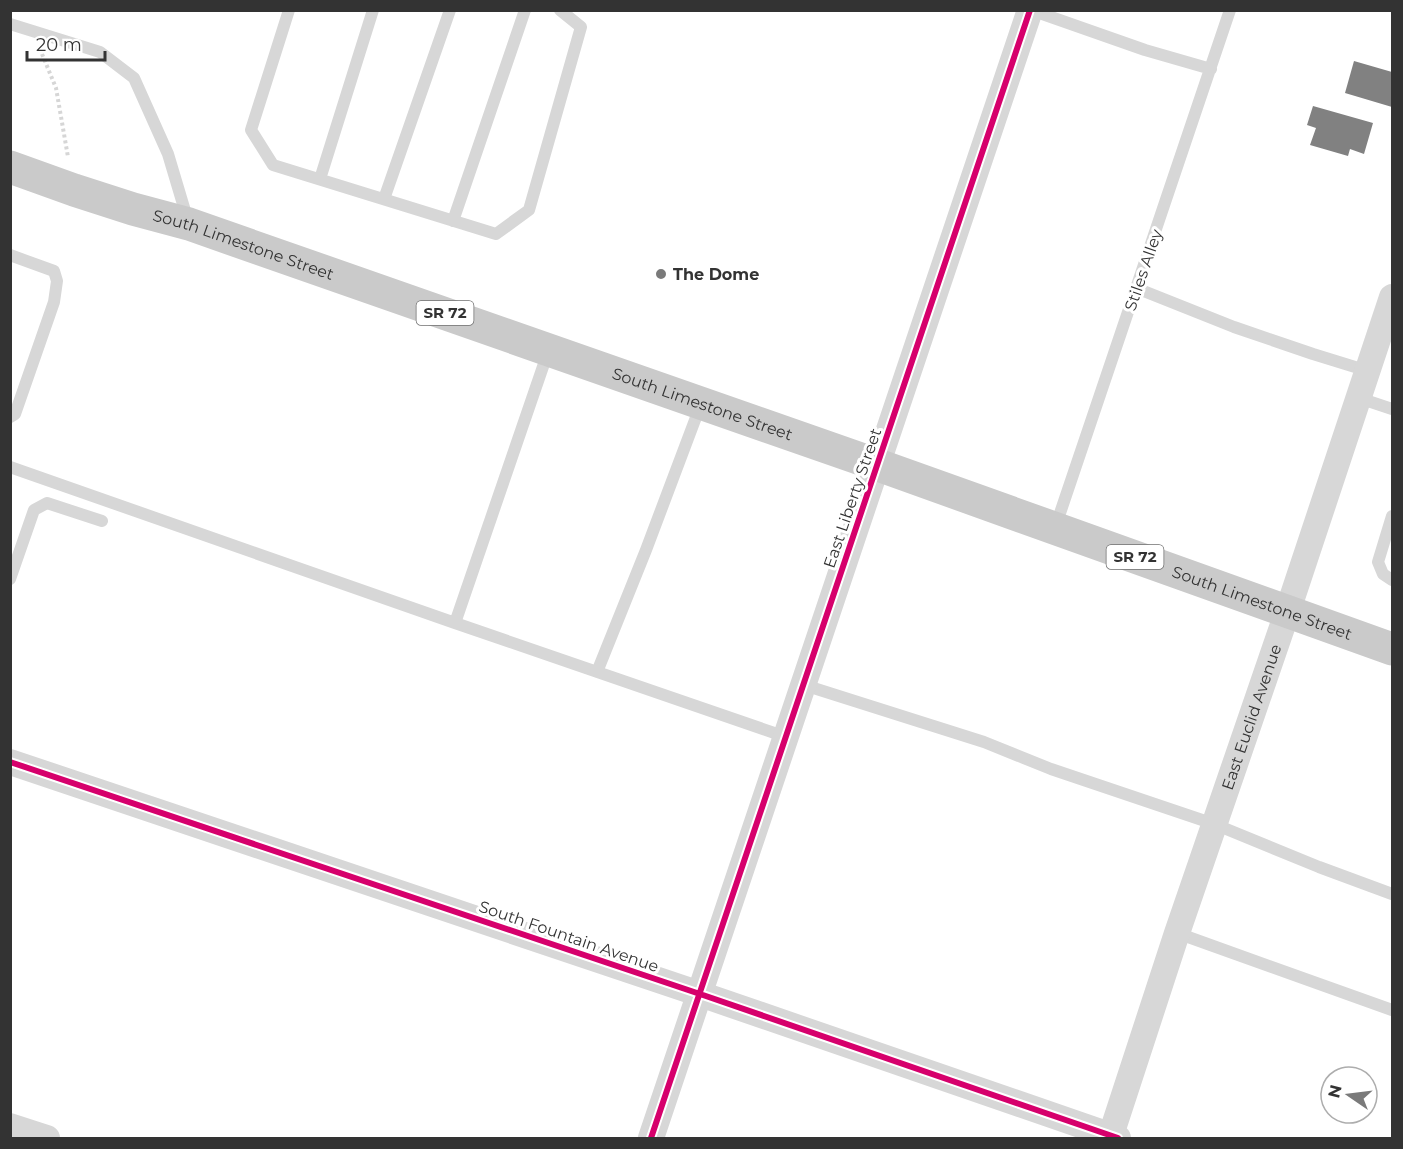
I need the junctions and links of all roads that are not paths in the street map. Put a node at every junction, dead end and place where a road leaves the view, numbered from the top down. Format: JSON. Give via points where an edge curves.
{"nodes":[{"id":1,"x":289,"y":10,"type":"edge"},
{"id":2,"x":373,"y":10,"type":"edge"},
{"id":3,"x":450,"y":10,"type":"edge"},
{"id":4,"x":525,"y":10,"type":"edge"},
{"id":5,"x":560,"y":10,"type":"edge"},
{"id":6,"x":1030,"y":10,"type":"edge"},
{"id":7,"x":1230,"y":10,"type":"edge"},
{"id":8,"x":10,"y":24,"type":"edge"},
{"id":9,"x":1210,"y":69,"type":"junction"},
{"id":10,"x":10,"y":167,"type":"edge"},
{"id":11,"x":320,"y":179,"type":"junction"},
{"id":12,"x":384,"y":199,"type":"junction"},
{"id":13,"x":453,"y":221,"type":"junction"},
{"id":14,"x":189,"y":224,"type":"junction"},
{"id":15,"x":10,"y":255,"type":"edge"},
{"id":16,"x":1136,"y":288,"type":"junction"},
{"id":17,"x":1392,"y":297,"type":"edge"},
{"id":18,"x":548,"y":350,"type":"junction"},
{"id":19,"x":1368,"y":371,"type":"junction"},
{"id":20,"x":1359,"y":398,"type":"junction"},
{"id":21,"x":701,"y":404,"type":"junction"},
{"id":22,"x":1392,"y":409,"type":"edge"},
{"id":23,"x":10,"y":417,"type":"edge"},
{"id":24,"x":878,"y":465,"type":"junction"},
{"id":25,"x":10,"y":467,"type":"edge"},
{"id":26,"x":1392,"y":516,"type":"edge"},
{"id":27,"x":102,"y":521,"type":"dead end"},
{"id":28,"x":1054,"y":529,"type":"junction"},
{"id":29,"x":10,"y":579,"type":"edge"},
{"id":30,"x":1392,"y":580,"type":"edge"},
{"id":31,"x":1288,"y":610,"type":"junction"},
{"id":32,"x":455,"y":623,"type":"junction"},
{"id":33,"x":1392,"y":649,"type":"edge"},
{"id":34,"x":597,"y":672,"type":"junction"},
{"id":35,"x":804,"y":685,"type":"junction"},
{"id":36,"x":786,"y":737,"type":"junction"},
{"id":37,"x":10,"y":762,"type":"edge"},
{"id":38,"x":1214,"y":824,"type":"junction"},
{"id":39,"x":1392,"y":894,"type":"edge"},
{"id":40,"x":1177,"y":933,"type":"junction"},
{"id":41,"x":700,"y":994,"type":"junction"},
{"id":42,"x":1392,"y":1010,"type":"edge"},
{"id":43,"x":10,"y":1126,"type":"edge"},
{"id":44,"x":47,"y":1138,"type":"edge"},
{"id":45,"x":651,"y":1138,"type":"edge"},
{"id":46,"x":1113,"y":1138,"type":"edge"}],
"edges":[{"from":1,"to":11,"type":"lane","via":[[251,130],[273,165]]},
{"from":2,"to":11,"type":"lane"},
{"from":3,"to":12,"type":"lane"},
{"from":4,"to":13,"type":"lane"},
{"from":5,"to":13,"type":"lane","via":[[581,27],[529,210],[496,234]]},
{"from":6,"to":9,"type":"lane"},
{"from":6,"to":24,"type":"street","name":"East Liberty Street"},
{"from":7,"to":9,"type":"lane","name":"Stiles Alley"},
{"from":8,"to":14,"type":"lane","via":[[100,52],[134,78],[168,154]]},
{"from":9,"to":16,"type":"lane","name":"Stiles Alley"},
{"from":10,"to":14,"type":"main road","name":"South Limestone Street","number":"SR 72"},
{"from":11,"to":12,"type":"lane"},
{"from":12,"to":13,"type":"lane"},
{"from":14,"to":18,"type":"main road","name":"South Limestone Street","number":"SR 72"},
{"from":15,"to":23,"type":"lane","via":[[54,271],[57,281],[54,302],[15,414]]},
{"from":16,"to":19,"type":"lane","via":[[1234,327]]},
{"from":16,"to":28,"type":"lane","name":"Stiles Alley"},
{"from":17,"to":19,"type":"street","name":"East Euclid Avenue"},
{"from":18,"to":21,"type":"main road","name":"South Limestone Street","number":"SR 72"},
{"from":18,"to":32,"type":"lane"},
{"from":19,"to":20,"type":"street","name":"East Euclid Avenue"},
{"from":20,"to":22,"type":"lane"},
{"from":20,"to":31,"type":"street","name":"East Euclid Avenue"},
{"from":21,"to":24,"type":"main road","name":"South Limestone Street","number":"SR 72"},
{"from":21,"to":34,"type":"lane"},
{"from":24,"to":28,"type":"main road","name":"South Limestone Street","number":"SR 72"},
{"from":24,"to":35,"type":"street","name":"East Liberty Street"},
{"from":25,"to":32,"type":"lane"},
{"from":26,"to":30,"type":"lane","via":[[1378,562],[1383,574]]},
{"from":27,"to":29,"type":"lane","via":[[47,503],[34,510]]},
{"from":28,"to":31,"type":"main road","name":"South Limestone Street","number":"SR 72"},
{"from":31,"to":33,"type":"main road","name":"South Limestone Street","number":"SR 72"},
{"from":31,"to":38,"type":"street","name":"East Euclid Avenue"},
{"from":32,"to":34,"type":"lane"},
{"from":34,"to":36,"type":"lane"},
{"from":35,"to":36,"type":"street","name":"East Liberty Street"},
{"from":35,"to":38,"type":"lane","via":[[984,742]]},
{"from":36,"to":41,"type":"street","name":"East Liberty Street"},
{"from":37,"to":41,"type":"street","name":"South Fountain Avenue"},
{"from":38,"to":39,"type":"lane"},
{"from":38,"to":40,"type":"street","name":"East Euclid Avenue"},
{"from":40,"to":42,"type":"lane"},
{"from":40,"to":46,"type":"street","name":"East Euclid Avenue"},
{"from":41,"to":45,"type":"street","name":"East Liberty Street"},
{"from":41,"to":46,"type":"street","name":"South Fountain Avenue"},
{"from":43,"to":44,"type":"street"}]}
